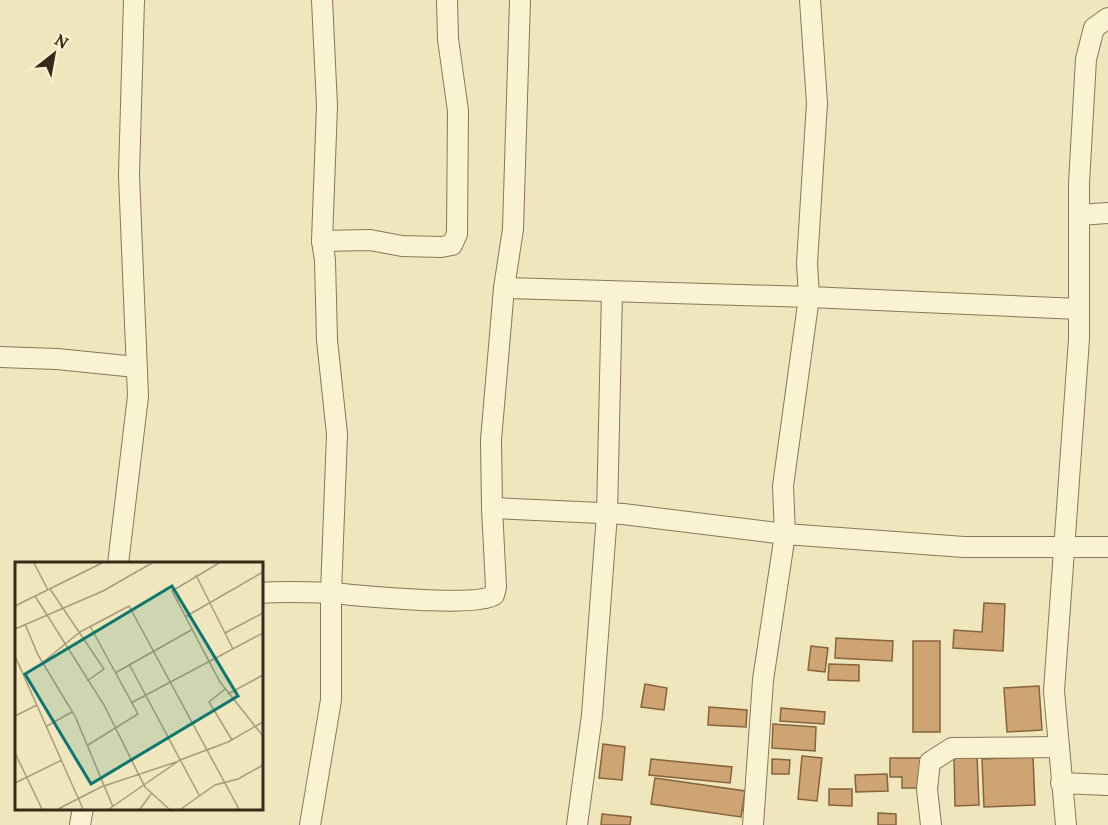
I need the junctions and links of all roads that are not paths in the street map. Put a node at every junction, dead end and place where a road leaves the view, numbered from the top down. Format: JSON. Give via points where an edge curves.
{"nodes":[{"id":1,"x":134,"y":0,"type":"edge"},
{"id":2,"x":322,"y":0,"type":"edge"},
{"id":3,"x":447,"y":0,"type":"edge"},
{"id":4,"x":520,"y":0,"type":"edge"},
{"id":5,"x":810,"y":0,"type":"edge"},
{"id":6,"x":1108,"y":18,"type":"edge"},
{"id":7,"x":1108,"y":213,"type":"edge"},
{"id":8,"x":1079,"y":215,"type":"junction"},
{"id":9,"x":322,"y":241,"type":"junction"},
{"id":10,"x":504,"y":288,"type":"junction"},
{"id":11,"x":612,"y":292,"type":"junction"},
{"id":12,"x":809,"y":297,"type":"junction"},
{"id":13,"x":1079,"y":309,"type":"junction"},
{"id":14,"x":0,"y":357,"type":"edge"},
{"id":15,"x":136,"y":367,"type":"junction"},
{"id":16,"x":492,"y":508,"type":"junction"},
{"id":17,"x":607,"y":514,"type":"junction"},
{"id":18,"x":785,"y":534,"type":"junction"},
{"id":19,"x":1065,"y":546,"type":"junction"},
{"id":20,"x":1108,"y":547,"type":"edge"},
{"id":21,"x":118,"y":562,"type":"edge"},
{"id":22,"x":262,"y":593,"type":"edge"},
{"id":23,"x":331,"y":593,"type":"junction"},
{"id":24,"x":1059,"y":747,"type":"junction"},
{"id":25,"x":1061,"y":783,"type":"junction"},
{"id":26,"x":1108,"y":784,"type":"edge"},
{"id":27,"x":83,"y":810,"type":"edge"},
{"id":28,"x":80,"y":825,"type":"edge"},
{"id":29,"x":310,"y":825,"type":"edge"},
{"id":30,"x":577,"y":825,"type":"edge"},
{"id":31,"x":753,"y":825,"type":"edge"},
{"id":32,"x":931,"y":825,"type":"edge"},
{"id":33,"x":1066,"y":825,"type":"edge"}],
"edges":[{"from":1,"to":15,"type":"street","via":[[129,175]]},
{"from":2,"to":9,"type":"street","via":[[327,106]]},
{"from":3,"to":9,"type":"street","via":[[458,111],[457,234],[452,245]]},
{"from":4,"to":10,"type":"street","via":[[513,229]]},
{"from":5,"to":12,"type":"street","via":[[817,103],[807,263]]},
{"from":6,"to":8,"type":"street","via":[[1094,28],[1086,59]]},
{"from":7,"to":8,"type":"street"},
{"from":8,"to":13,"type":"street"},
{"from":9,"to":23,"type":"street","via":[[337,434]]},
{"from":10,"to":11,"type":"street"},
{"from":10,"to":16,"type":"street","via":[[491,440]]},
{"from":11,"to":12,"type":"street"},
{"from":11,"to":17,"type":"street"},
{"from":12,"to":13,"type":"street"},
{"from":12,"to":18,"type":"street","via":[[783,486]]},
{"from":13,"to":19,"type":"street"},
{"from":14,"to":15,"type":"street"},
{"from":15,"to":21,"type":"street","via":[[138,396]]},
{"from":16,"to":17,"type":"street"},
{"from":16,"to":23,"type":"street","via":[[496,588],[488,599],[405,599]]},
{"from":17,"to":18,"type":"street"},
{"from":17,"to":30,"type":"street","via":[[592,716]]},
{"from":18,"to":19,"type":"street","via":[[964,547]]},
{"from":18,"to":31,"type":"street","via":[[763,680]]},
{"from":19,"to":20,"type":"street"},
{"from":19,"to":24,"type":"street","via":[[1054,691]]},
{"from":22,"to":23,"type":"street"},
{"from":23,"to":29,"type":"street","via":[[331,700]]},
{"from":24,"to":25,"type":"street"},
{"from":24,"to":32,"type":"street","via":[[952,748],[930,762],[927,789]]},
{"from":25,"to":26,"type":"street"},
{"from":25,"to":33,"type":"street"},
{"from":27,"to":28,"type":"street"}]}
